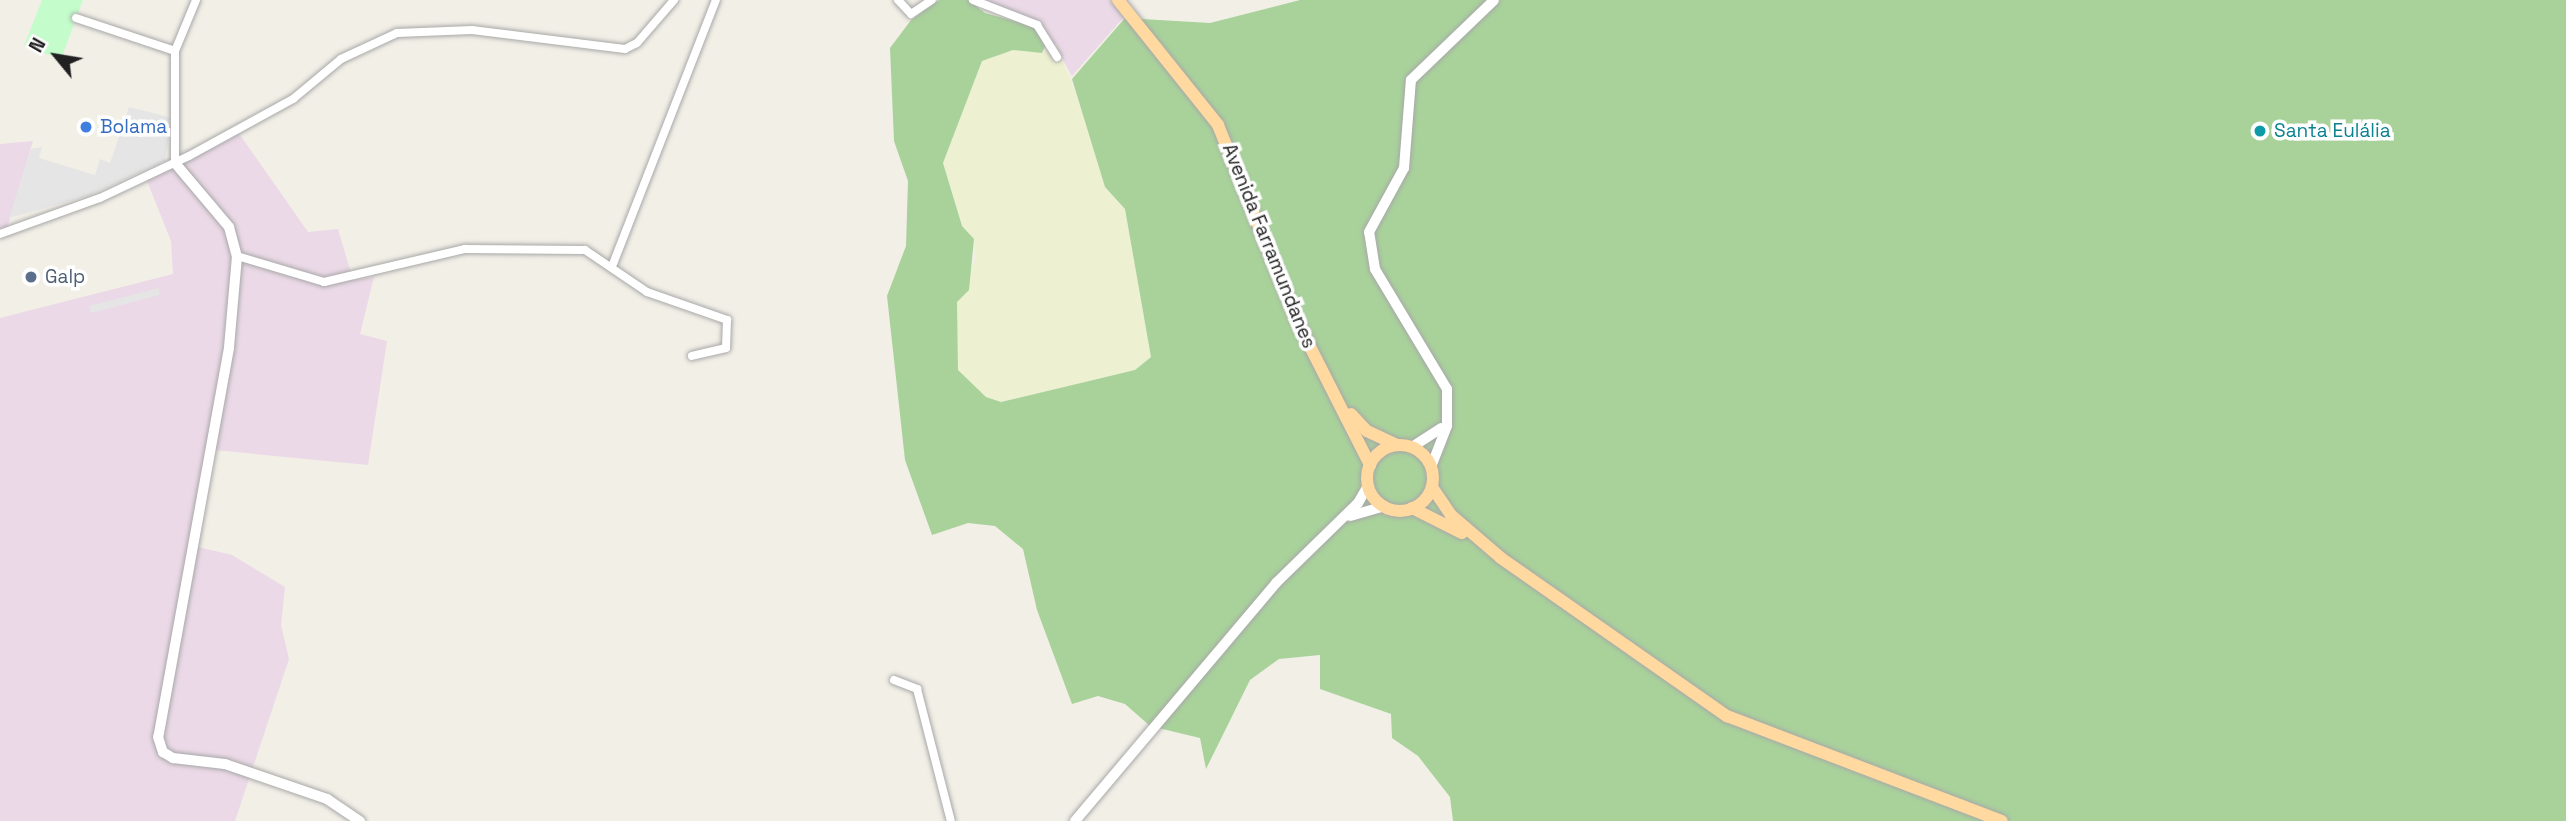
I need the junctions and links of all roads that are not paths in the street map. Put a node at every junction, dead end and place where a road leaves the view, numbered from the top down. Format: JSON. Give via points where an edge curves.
{"nodes":[{"id":1,"x":197,"y":0,"type":"edge"},
{"id":2,"x":674,"y":0,"type":"edge"},
{"id":3,"x":716,"y":0,"type":"edge"},
{"id":4,"x":898,"y":0,"type":"edge"},
{"id":5,"x":932,"y":0,"type":"edge"},
{"id":6,"x":974,"y":0,"type":"edge"},
{"id":7,"x":1118,"y":0,"type":"edge"},
{"id":8,"x":1494,"y":0,"type":"edge"},
{"id":9,"x":76,"y":18,"type":"dead end"},
{"id":10,"x":175,"y":51,"type":"junction"},
{"id":11,"x":1058,"y":57,"type":"dead end"},
{"id":12,"x":175,"y":163,"type":"junction"},
{"id":13,"x":0,"y":233,"type":"edge"},
{"id":14,"x":237,"y":256,"type":"junction"},
{"id":15,"x":613,"y":264,"type":"junction"},
{"id":16,"x":692,"y":356,"type":"dead end"},
{"id":17,"x":1337,"y":398,"type":"junction"},
{"id":18,"x":1448,"y":416,"type":"junction"},
{"id":19,"x":1397,"y":445,"type":"junction"},
{"id":20,"x":1412,"y":447,"type":"junction"},
{"id":21,"x":1370,"y":465,"type":"junction"},
{"id":22,"x":1431,"y":467,"type":"junction"},
{"id":23,"x":1368,"y":485,"type":"junction"},
{"id":24,"x":1432,"y":487,"type":"junction"},
{"id":25,"x":1384,"y":506,"type":"junction"},
{"id":26,"x":1412,"y":508,"type":"junction"},
{"id":27,"x":1341,"y":521,"type":"junction"},
{"id":28,"x":1502,"y":558,"type":"junction"},
{"id":29,"x":894,"y":680,"type":"dead end"},
{"id":30,"x":360,"y":821,"type":"edge"},
{"id":31,"x":951,"y":821,"type":"edge"},
{"id":32,"x":1075,"y":821,"type":"edge"},
{"id":33,"x":2002,"y":821,"type":"edge"}],
"edges":[{"from":1,"to":10,"type":"street"},
{"from":2,"to":12,"type":"street","via":[[637,44],[625,49],[472,30],[397,33],[341,59],[293,99]]},
{"from":3,"to":15,"type":"street"},
{"from":4,"to":5,"type":"street","via":[[911,14]]},
{"from":6,"to":11,"type":"street","via":[[1037,26]]},
{"from":7,"to":17,"type":"main road","name":"Avenida Farramundanes","via":[[1219,125],[1296,319]]},
{"from":8,"to":18,"type":"street","via":[[1411,80],[1404,168],[1369,232],[1375,269],[1447,389]]},
{"from":9,"to":10,"type":"street"},
{"from":10,"to":12,"type":"street"},
{"from":12,"to":13,"type":"street","via":[[100,198]]},
{"from":12,"to":14,"type":"street","via":[[229,227]]},
{"from":14,"to":15,"type":"street","via":[[324,282],[465,249],[584,250]]},
{"from":14,"to":30,"type":"street","via":[[229,348],[158,737],[163,752],[173,758],[225,764],[327,799]]},
{"from":15,"to":16,"type":"street","via":[[647,292],[727,320],[726,348]]},
{"from":17,"to":19,"type":"main road","via":[[1367,431]]},
{"from":17,"to":21,"type":"main road"},
{"from":18,"to":20,"type":"street","via":[[1432,439]]},
{"from":18,"to":22,"type":"street"},
{"from":19,"to":20,"type":"main road"},
{"from":19,"to":21,"type":"main road"},
{"from":20,"to":22,"type":"main road"},
{"from":21,"to":23,"type":"main road"},
{"from":22,"to":24,"type":"main road"},
{"from":23,"to":25,"type":"main road"},
{"from":23,"to":27,"type":"street"},
{"from":24,"to":26,"type":"main road"},
{"from":24,"to":28,"type":"main road","via":[[1451,515]]},
{"from":25,"to":26,"type":"main road"},
{"from":25,"to":27,"type":"street"},
{"from":26,"to":28,"type":"main road"},
{"from":27,"to":32,"type":"street","via":[[1276,583]]},
{"from":28,"to":33,"type":"main road","via":[[1727,716]]},
{"from":29,"to":31,"type":"street","via":[[917,689]]}]}
